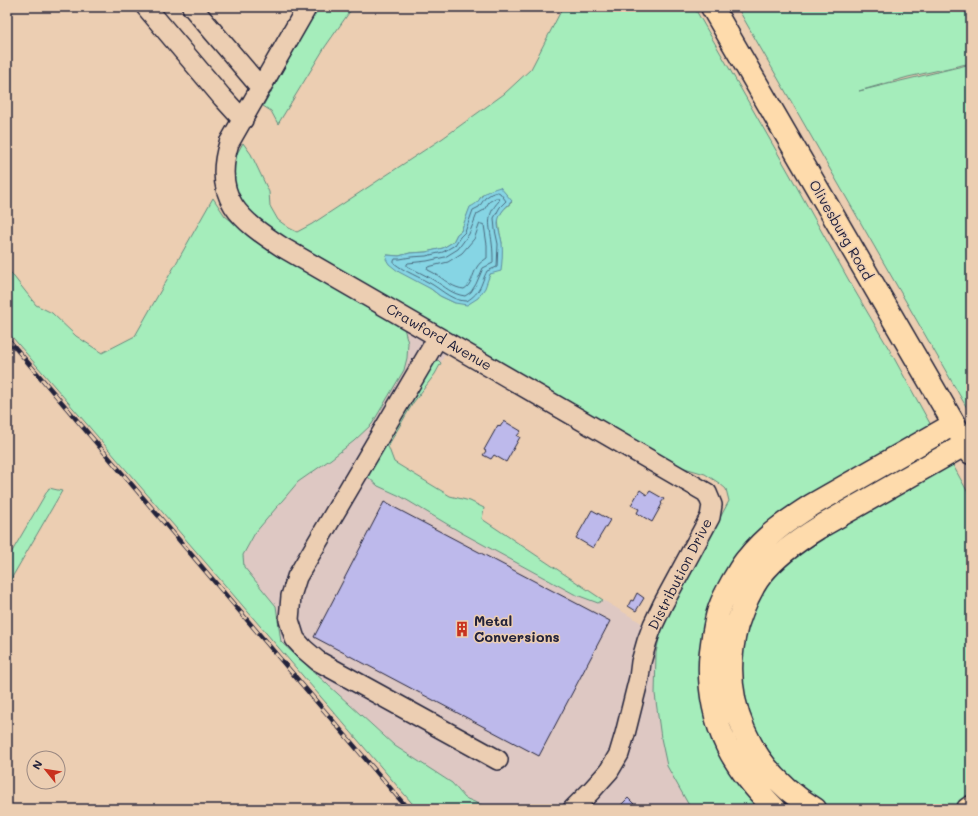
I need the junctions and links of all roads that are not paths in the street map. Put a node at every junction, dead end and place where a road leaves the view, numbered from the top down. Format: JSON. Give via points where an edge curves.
{"nodes":[{"id":1,"x":146,"y":7,"type":"edge"},
{"id":2,"x":192,"y":7,"type":"edge"},
{"id":3,"x":307,"y":7,"type":"edge"},
{"id":4,"x":712,"y":7,"type":"edge"},
{"id":5,"x":261,"y":88,"type":"junction"},
{"id":6,"x":243,"y":120,"type":"junction"},
{"id":7,"x":438,"y":337,"type":"junction"},
{"id":8,"x":954,"y":424,"type":"junction"},
{"id":9,"x":968,"y":449,"type":"edge"},
{"id":10,"x":707,"y":493,"type":"joint"},
{"id":11,"x":498,"y":760,"type":"dead end"},
{"id":12,"x":971,"y":807,"type":"edge"},
{"id":13,"x":573,"y":809,"type":"edge"},
{"id":14,"x":775,"y":809,"type":"edge"},
{"id":15,"x":815,"y":809,"type":"edge"},
{"id":16,"x":968,"y":809,"type":"edge"}],
"edges":[{"from":1,"to":6,"type":"street"},
{"from":2,"to":5,"type":"street"},
{"from":3,"to":5,"type":"street","name":"Crawford Avenue"},
{"from":4,"to":8,"type":"main road","name":"Olivesburg Road"},
{"from":5,"to":6,"type":"street","name":"Crawford Avenue"},
{"from":6,"to":7,"type":"street","name":"Crawford Avenue","via":[[229,143],[224,170],[229,198],[244,219],[282,247]]},
{"from":7,"to":10,"type":"street","name":"Crawford Avenue"},
{"from":7,"to":11,"type":"street","via":[[297,576],[291,596],[289,620],[295,638],[318,661]]},
{"from":8,"to":9,"type":"main road","name":"Olivesburg Road"},
{"from":8,"to":14,"type":"main road","via":[[812,505],[775,530],[746,560],[720,607],[710,663],[710,682],[716,715],[727,746],[738,765]]},
{"from":9,"to":15,"type":"main road","via":[[799,540],[762,574],[744,606],[733,640],[731,659],[733,692],[741,724],[770,773],[796,797]]},
{"from":10,"to":13,"type":"street","name":"Distribution Drive","via":[[712,506],[710,517],[653,625],[641,662],[619,754],[609,771]]},
{"from":12,"to":16,"type":"main road"}]}
